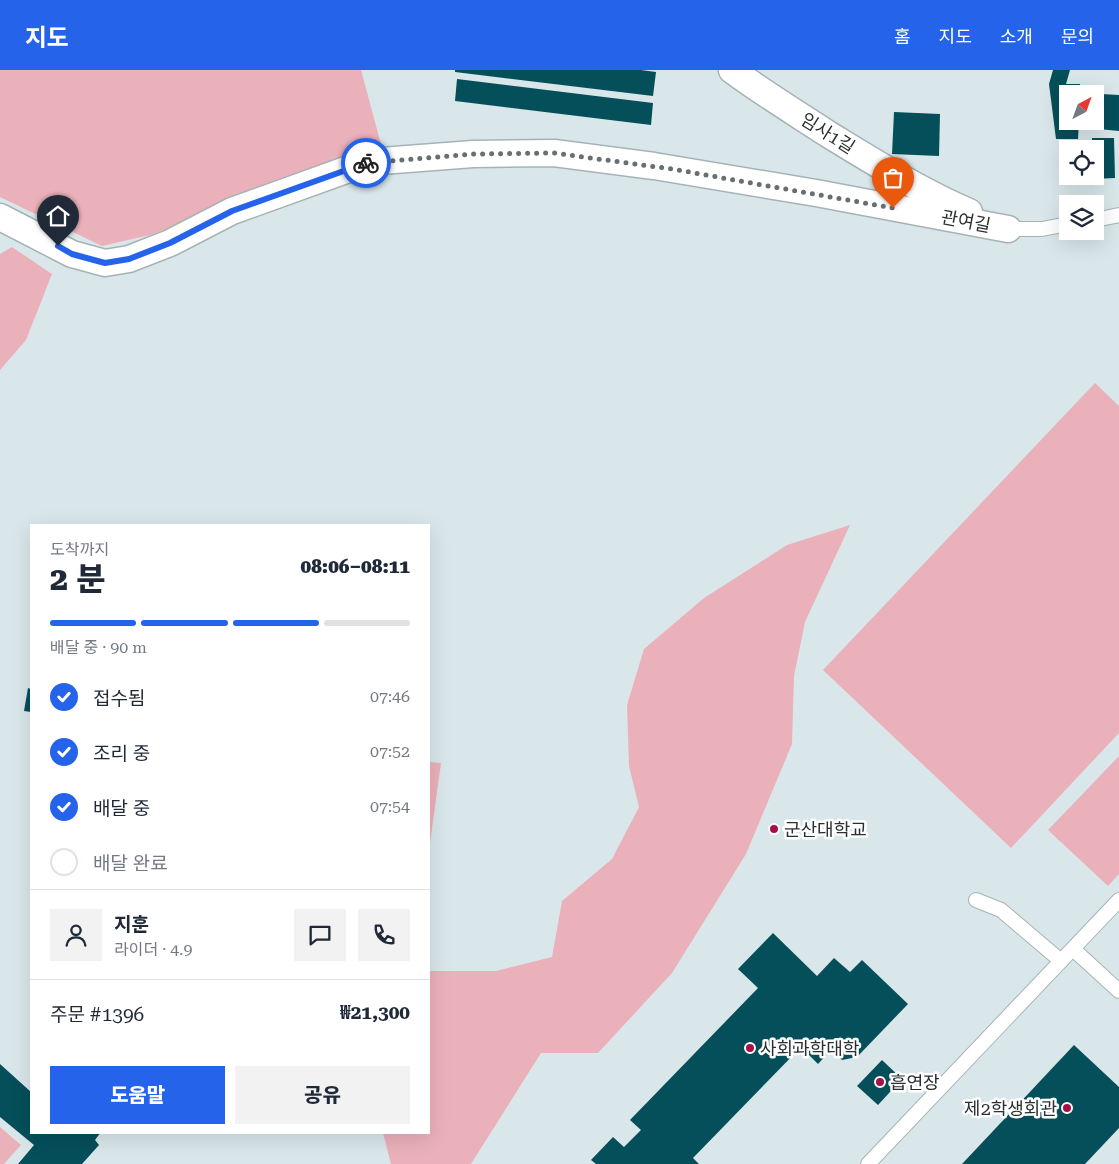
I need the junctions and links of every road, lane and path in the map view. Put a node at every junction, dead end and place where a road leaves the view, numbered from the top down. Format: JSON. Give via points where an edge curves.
{"nodes":[{"id":1,"x":732,"y":70,"type":"edge"},
{"id":2,"x":1119,"y":216,"type":"edge"},
{"id":3,"x":0,"y":217,"type":"edge"},
{"id":4,"x":1104,"y":218,"type":"edge"},
{"id":5,"x":1059,"y":226,"type":"edge"},
{"id":6,"x":1008,"y":229,"type":"junction"},
{"id":7,"x":976,"y":900,"type":"dead end"},
{"id":8,"x":1119,"y":900,"type":"edge"},
{"id":9,"x":1073,"y":948,"type":"junction"},
{"id":10,"x":1061,"y":961,"type":"junction"},
{"id":11,"x":1119,"y":991,"type":"edge"},
{"id":12,"x":868,"y":1164,"type":"edge"}],
"edges":[{"from":1,"to":6,"type":"street","name":"임사1길","via":[[868,159],[946,202]]},
{"from":2,"to":4,"type":"lane"},
{"from":3,"to":6,"type":"street","name":"관여길","via":[[72,254],[105,263],[129,259],[170,243],[232,211],[368,162],[473,154],[554,153],[806,191]]},
{"from":5,"to":6,"type":"lane","name":"관여길"},
{"from":7,"to":10,"type":"lane","via":[[1001,910]]},
{"from":8,"to":9,"type":"lane"},
{"from":9,"to":10,"type":"lane"},
{"from":9,"to":11,"type":"lane"},
{"from":10,"to":12,"type":"lane"}]}
